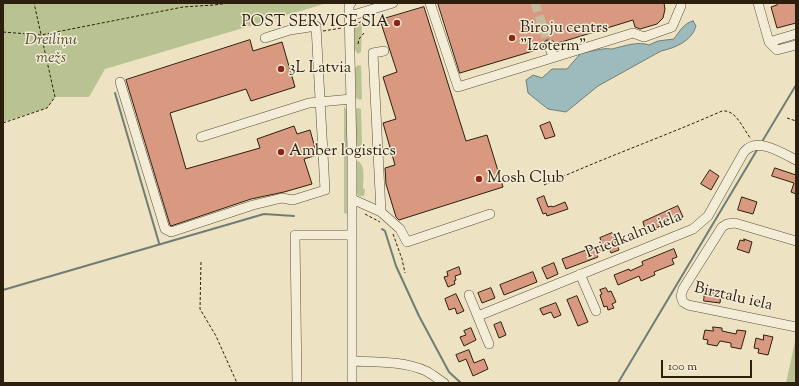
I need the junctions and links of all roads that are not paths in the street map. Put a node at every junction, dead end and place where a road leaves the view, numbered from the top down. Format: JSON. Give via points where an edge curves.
{"nodes":[{"id":1,"x":393,"y":3,"type":"edge"},
{"id":2,"x":430,"y":3,"type":"edge"},
{"id":3,"x":758,"y":3,"type":"edge"},
{"id":4,"x":348,"y":4,"type":"edge"},
{"id":5,"x":681,"y":6,"type":"dead end"},
{"id":6,"x":350,"y":21,"type":"junction"},
{"id":7,"x":796,"y":34,"type":"edge"},
{"id":8,"x":265,"y":38,"type":"dead end"},
{"id":9,"x":769,"y":42,"type":"junction"},
{"id":10,"x":796,"y":45,"type":"edge"},
{"id":11,"x":549,"y":46,"type":"tunnel mouth"},
{"id":12,"x":384,"y":51,"type":"dead end"},
{"id":13,"x":553,"y":57,"type":"junction"},
{"id":14,"x":120,"y":82,"type":"dead end"},
{"id":15,"x":351,"y":99,"type":"junction"},
{"id":16,"x":321,"y":101,"type":"junction"},
{"id":17,"x":201,"y":137,"type":"dead end"},
{"id":18,"x":796,"y":160,"type":"edge"},
{"id":19,"x":352,"y":199,"type":"junction"},
{"id":20,"x":381,"y":212,"type":"junction"},
{"id":21,"x":490,"y":214,"type":"dead end"},
{"id":22,"x":352,"y":235,"type":"junction"},
{"id":23,"x":796,"y":241,"type":"edge"},
{"id":24,"x":580,"y":274,"type":"junction"},
{"id":25,"x":469,"y":295,"type":"dead end"},
{"id":26,"x":596,"y":311,"type":"dead end"},
{"id":27,"x":478,"y":316,"type":"junction"},
{"id":28,"x":796,"y":327,"type":"edge"},
{"id":29,"x":489,"y":344,"type":"dead end"},
{"id":30,"x":352,"y":361,"type":"junction"},
{"id":31,"x":297,"y":383,"type":"edge"},
{"id":32,"x":352,"y":383,"type":"edge"},
{"id":33,"x":444,"y":383,"type":"edge"}],
"edges":[{"from":1,"to":6,"type":"street"},
{"from":2,"to":13,"type":"street","via":[[458,87]]},
{"from":3,"to":9,"type":"street"},
{"from":4,"to":6,"type":"street"},
{"from":5,"to":13,"type":"street","via":[[672,27],[644,37],[633,33]]},
{"from":6,"to":15,"type":"street"},
{"from":7,"to":9,"type":"street"},
{"from":8,"to":16,"type":"street","via":[[290,30],[316,26]]},
{"from":9,"to":10,"type":"street","via":[[777,50]]},
{"from":11,"to":13,"type":"street"},
{"from":12,"to":20,"type":"street","via":[[373,53]]},
{"from":14,"to":16,"type":"street","via":[[165,229],[171,232],[253,205],[282,198],[293,200],[325,190]]},
{"from":15,"to":16,"type":"street"},
{"from":15,"to":19,"type":"street"},
{"from":16,"to":17,"type":"street","via":[[309,102]]},
{"from":18,"to":24,"type":"street","name":"Priedkalnu iela","via":[[758,145],[751,146],[744,152],[708,216],[700,224],[683,234]]},
{"from":19,"to":20,"type":"street"},
{"from":19,"to":22,"type":"street"},
{"from":20,"to":21,"type":"street","via":[[400,229],[407,242]]},
{"from":22,"to":30,"type":"street"},
{"from":22,"to":31,"type":"street","via":[[296,235]]},
{"from":23,"to":28,"type":"street","name":"Birztalu iela","via":[[735,223],[727,224],[722,227],[681,296],[683,302],[688,305]]},
{"from":24,"to":26,"type":"street","name":"Priedkalnu iela"},
{"from":24,"to":27,"type":"street","name":"Priedkalnu iela"},
{"from":25,"to":27,"type":"street"},
{"from":27,"to":29,"type":"street"},
{"from":30,"to":32,"type":"street"},
{"from":30,"to":33,"type":"street","via":[[418,368]]}]}
